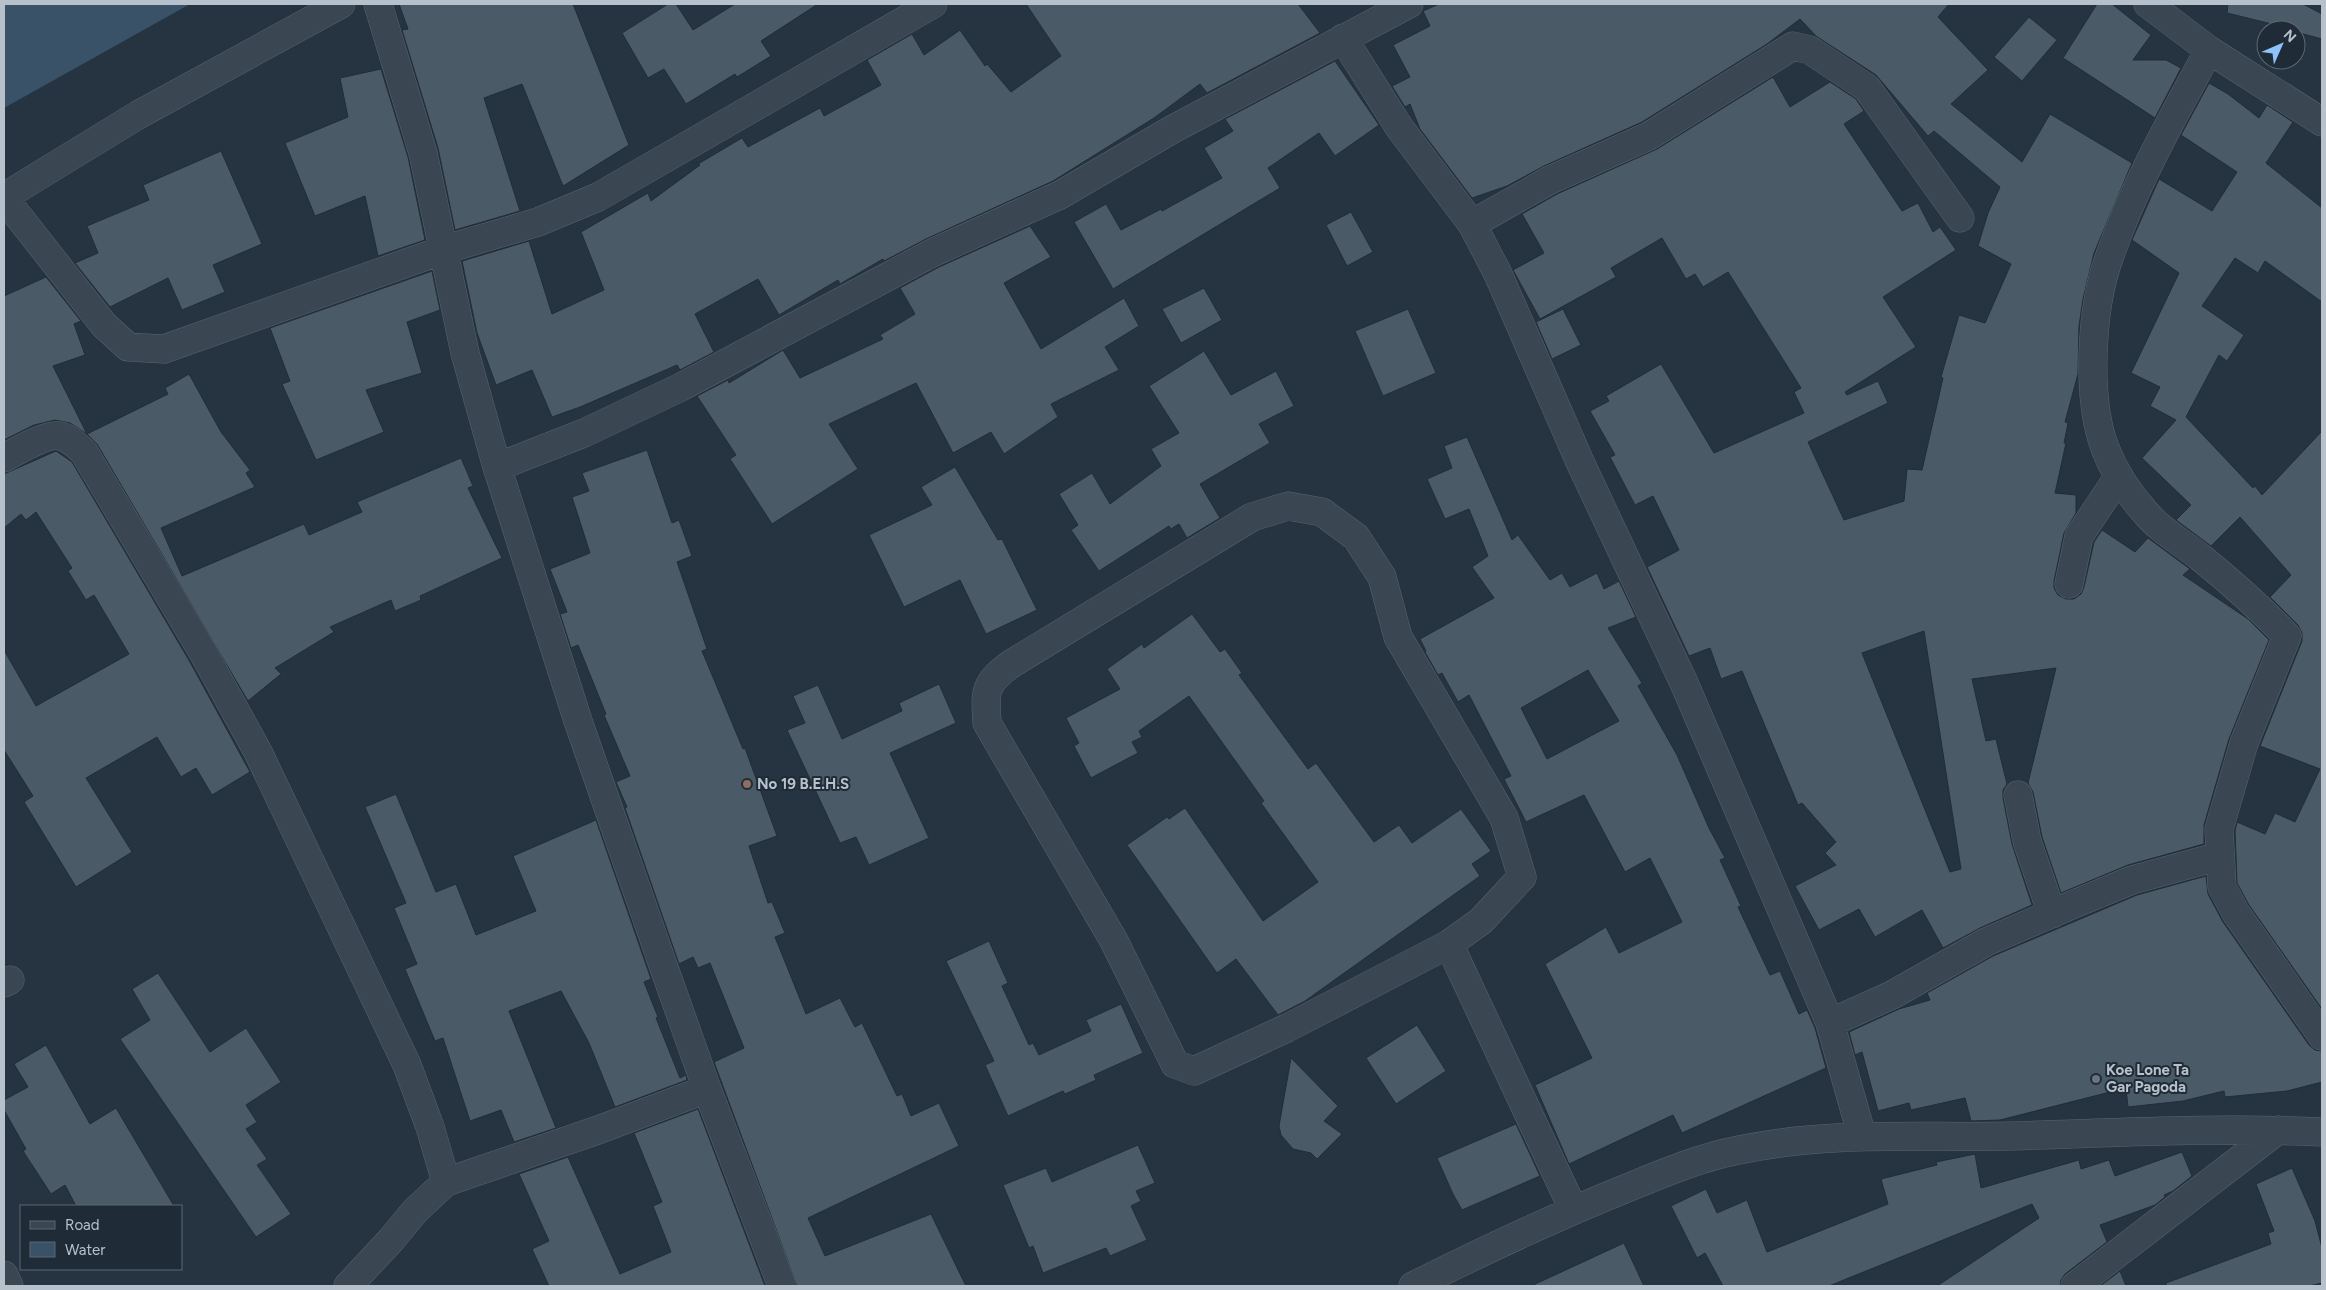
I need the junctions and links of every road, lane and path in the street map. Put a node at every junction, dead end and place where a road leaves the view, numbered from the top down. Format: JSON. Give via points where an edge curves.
{"nodes":[{"id":1,"x":341,"y":4,"type":"edge"},
{"id":2,"x":378,"y":4,"type":"edge"},
{"id":3,"x":933,"y":4,"type":"edge"},
{"id":4,"x":1409,"y":4,"type":"edge"},
{"id":5,"x":2148,"y":4,"type":"edge"},
{"id":6,"x":1343,"y":38,"type":"junction"},
{"id":7,"x":2209,"y":50,"type":"junction"},
{"id":8,"x":2322,"y":122,"type":"edge"},
{"id":9,"x":4,"y":198,"type":"edge"},
{"id":10,"x":1960,"y":218,"type":"dead end"},
{"id":11,"x":1472,"y":224,"type":"junction"},
{"id":12,"x":443,"y":250,"type":"junction"},
{"id":13,"x":4,"y":458,"type":"edge"},
{"id":14,"x":497,"y":467,"type":"junction"},
{"id":15,"x":2119,"y":476,"type":"junction"},
{"id":16,"x":2069,"y":584,"type":"dead end"},
{"id":17,"x":2018,"y":795,"type":"dead end"},
{"id":18,"x":2220,"y":856,"type":"junction"},
{"id":19,"x":2052,"y":914,"type":"junction"},
{"id":20,"x":1449,"y":944,"type":"junction"},
{"id":21,"x":1830,"y":1023,"type":"junction"},
{"id":22,"x":2322,"y":1036,"type":"edge"},
{"id":23,"x":707,"y":1089,"type":"junction"},
{"id":24,"x":2278,"y":1130,"type":"junction"},
{"id":25,"x":2322,"y":1132,"type":"edge"},
{"id":26,"x":1862,"y":1136,"type":"junction"},
{"id":27,"x":446,"y":1182,"type":"junction"},
{"id":28,"x":1573,"y":1209,"type":"junction"},
{"id":29,"x":4,"y":1275,"type":"edge"},
{"id":30,"x":9,"y":1286,"type":"edge"},
{"id":31,"x":348,"y":1286,"type":"edge"},
{"id":32,"x":782,"y":1286,"type":"edge"},
{"id":33,"x":1413,"y":1286,"type":"edge"},
{"id":34,"x":2075,"y":1286,"type":"edge"}],
"edges":[{"from":1,"to":9,"type":"street","via":[[138,115]]},
{"from":2,"to":12,"type":"street","via":[[423,153]]},
{"from":3,"to":12,"type":"street","via":[[598,197],[538,222]]},
{"from":4,"to":6,"type":"street"},
{"from":5,"to":7,"type":"street"},
{"from":6,"to":11,"type":"street","via":[[1399,127]]},
{"from":6,"to":14,"type":"street","via":[[1060,195],[932,253],[681,387],[584,433]]},
{"from":7,"to":8,"type":"street"},
{"from":7,"to":15,"type":"street","via":[[2141,182],[2108,258],[2096,309],[2095,404],[2105,447]]},
{"from":9,"to":12,"type":"street","via":[[104,325],[128,347],[164,349]]},
{"from":10,"to":11,"type":"street","via":[[1867,88],[1810,50],[1793,46],[1650,136],[1550,180]]},
{"from":11,"to":21,"type":"street","via":[[1498,274],[1580,462],[1684,683]]},
{"from":12,"to":14,"type":"street","via":[[465,353]]},
{"from":13,"to":27,"type":"street","via":[[45,438],[59,435],[84,452],[258,752],[407,1065]]},
{"from":14,"to":23,"type":"street","via":[[578,721]]},
{"from":15,"to":16,"type":"street","via":[[2079,536]]},
{"from":15,"to":18,"type":"street","via":[[2146,514],[2223,577],[2287,636],[2244,743],[2219,828]]},
{"from":17,"to":19,"type":"street","via":[[2026,841]]},
{"from":18,"to":19,"type":"street","via":[[2132,880]]},
{"from":18,"to":22,"type":"street","via":[[2222,887],[2236,913]]},
{"from":19,"to":21,"type":"street","via":[[1986,942],[1892,995]]},
{"from":20,"to":20,"type":"street","via":[[1287,1028],[1194,1071],[1175,1064],[1114,941],[987,723],[985,693],[997,674],[1011,664],[1252,517],[1288,506],[1322,512],[1356,537],[1382,578],[1398,637],[1504,818],[1522,877],[1481,921]]},
{"from":20,"to":28,"type":"street"},
{"from":21,"to":26,"type":"street"},
{"from":23,"to":27,"type":"street"},
{"from":23,"to":32,"type":"street"},
{"from":24,"to":25,"type":"street"},
{"from":24,"to":26,"type":"street"},
{"from":24,"to":34,"type":"street"},
{"from":26,"to":28,"type":"street","via":[[1738,1150],[1681,1166]]},
{"from":27,"to":31,"type":"street","via":[[415,1211]]},
{"from":28,"to":33,"type":"street"},
{"from":29,"to":30,"type":"street"}]}
